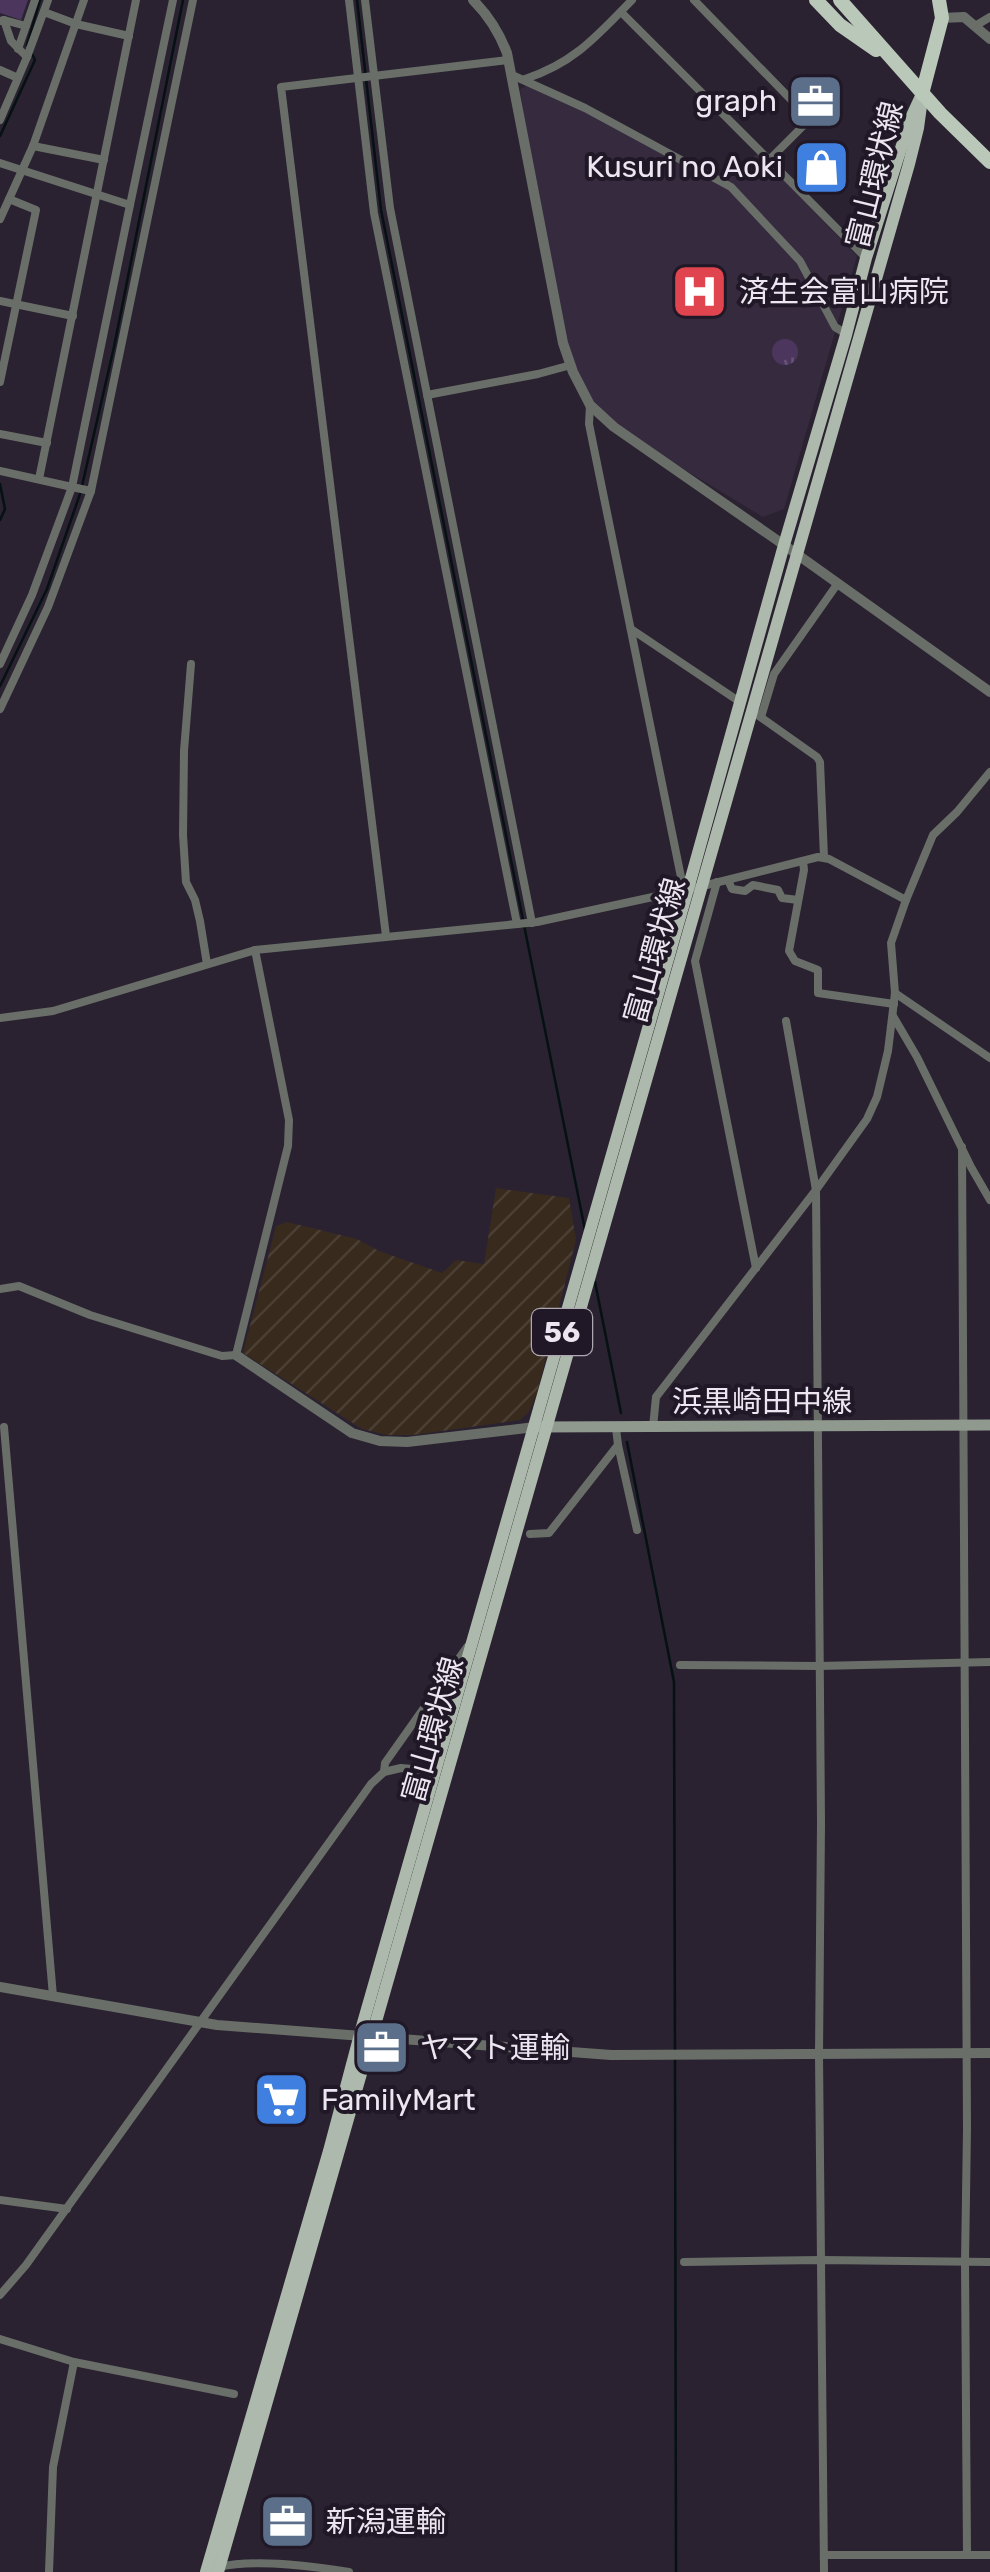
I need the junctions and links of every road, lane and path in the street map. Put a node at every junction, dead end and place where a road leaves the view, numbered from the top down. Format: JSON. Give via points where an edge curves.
{"nodes":[{"id":1,"x":35,"y":0,"type":"edge"},
{"id":2,"x":48,"y":0,"type":"edge"},
{"id":3,"x":84,"y":0,"type":"edge"},
{"id":4,"x":136,"y":0,"type":"edge"},
{"id":5,"x":174,"y":0,"type":"edge"},
{"id":6,"x":193,"y":0,"type":"edge"},
{"id":7,"x":349,"y":0,"type":"edge"},
{"id":8,"x":365,"y":0,"type":"edge"},
{"id":9,"x":474,"y":0,"type":"edge"},
{"id":10,"x":632,"y":0,"type":"edge"},
{"id":11,"x":694,"y":0,"type":"edge"},
{"id":12,"x":816,"y":0,"type":"edge"},
{"id":13,"x":840,"y":0,"type":"edge"},
{"id":14,"x":938,"y":0,"type":"edge"},
{"id":15,"x":44,"y":12,"type":"junction"},
{"id":16,"x":620,"y":12,"type":"junction"},
{"id":17,"x":990,"y":17,"type":"edge"},
{"id":18,"x":942,"y":18,"type":"junction"},
{"id":19,"x":2,"y":20,"type":"edge"},
{"id":20,"x":76,"y":24,"type":"junction"},
{"id":21,"x":26,"y":26,"type":"junction"},
{"id":22,"x":975,"y":26,"type":"junction"},
{"id":23,"x":129,"y":36,"type":"junction"},
{"id":24,"x":990,"y":40,"type":"edge"},
{"id":25,"x":18,"y":49,"type":"junction"},
{"id":26,"x":27,"y":58,"type":"junction"},
{"id":27,"x":508,"y":60,"type":"junction"},
{"id":28,"x":897,"y":65,"type":"junction"},
{"id":29,"x":0,"y":70,"type":"edge"},
{"id":30,"x":512,"y":74,"type":"junction"},
{"id":31,"x":374,"y":76,"type":"junction"},
{"id":32,"x":18,"y":78,"type":"junction"},
{"id":33,"x":359,"y":78,"type":"junction"},
{"id":34,"x":525,"y":79,"type":"junction"},
{"id":35,"x":922,"y":94,"type":"junction"},
{"id":36,"x":0,"y":120,"type":"edge"},
{"id":37,"x":33,"y":146,"type":"junction"},
{"id":38,"x":104,"y":160,"type":"junction"},
{"id":39,"x":769,"y":160,"type":"junction"},
{"id":40,"x":990,"y":162,"type":"edge"},
{"id":41,"x":0,"y":163,"type":"edge"},
{"id":42,"x":22,"y":170,"type":"junction"},
{"id":43,"x":98,"y":194,"type":"junction"},
{"id":44,"x":9,"y":199,"type":"junction"},
{"id":45,"x":130,"y":205,"type":"junction"},
{"id":46,"x":0,"y":219,"type":"edge"},
{"id":47,"x":866,"y":258,"type":"junction"},
{"id":48,"x":0,"y":300,"type":"edge"},
{"id":49,"x":16,"y":304,"type":"junction"},
{"id":50,"x":74,"y":316,"type":"junction"},
{"id":51,"x":852,"y":336,"type":"junction"},
{"id":52,"x":570,"y":365,"type":"junction"},
{"id":53,"x":0,"y":382,"type":"edge"},
{"id":54,"x":427,"y":395,"type":"junction"},
{"id":55,"x":590,"y":405,"type":"junction"},
{"id":56,"x":0,"y":434,"type":"edge"},
{"id":57,"x":47,"y":444,"type":"junction"},
{"id":58,"x":0,"y":470,"type":"edge"},
{"id":59,"x":40,"y":480,"type":"junction"},
{"id":60,"x":72,"y":487,"type":"junction"},
{"id":61,"x":91,"y":491,"type":"junction"},
{"id":62,"x":790,"y":549,"type":"junction"},
{"id":63,"x":459,"y":552,"type":"junction"},
{"id":64,"x":443,"y":554,"type":"junction"},
{"id":65,"x":838,"y":583,"type":"junction"},
{"id":66,"x":631,"y":629,"type":"junction"},
{"id":67,"x":0,"y":664,"type":"edge"},
{"id":68,"x":191,"y":664,"type":"dead end"},
{"id":69,"x":990,"y":692,"type":"edge"},
{"id":70,"x":0,"y":708,"type":"edge"},
{"id":71,"x":751,"y":710,"type":"junction"},
{"id":72,"x":990,"y":772,"type":"edge"},
{"id":73,"x":824,"y":857,"type":"junction"},
{"id":74,"x":803,"y":862,"type":"junction"},
{"id":75,"x":728,"y":880,"type":"junction"},
{"id":76,"x":716,"y":882,"type":"junction"},
{"id":77,"x":694,"y":888,"type":"junction"},
{"id":78,"x":798,"y":900,"type":"junction"},
{"id":79,"x":906,"y":900,"type":"junction"},
{"id":80,"x":532,"y":922,"type":"junction"},
{"id":81,"x":518,"y":924,"type":"junction"},
{"id":82,"x":386,"y":936,"type":"junction"},
{"id":83,"x":255,"y":950,"type":"junction"},
{"id":84,"x":207,"y":964,"type":"junction"},
{"id":85,"x":895,"y":994,"type":"junction"},
{"id":86,"x":894,"y":1004,"type":"junction"},
{"id":87,"x":893,"y":1016,"type":"junction"},
{"id":88,"x":0,"y":1018,"type":"edge"},
{"id":89,"x":786,"y":1021,"type":"dead end"},
{"id":90,"x":990,"y":1058,"type":"edge"},
{"id":91,"x":962,"y":1148,"type":"junction"},
{"id":92,"x":816,"y":1190,"type":"junction"},
{"id":93,"x":990,"y":1200,"type":"edge"},
{"id":94,"x":756,"y":1268,"type":"junction"},
{"id":95,"x":0,"y":1289,"type":"edge"},
{"id":96,"x":236,"y":1355,"type":"junction"},
{"id":97,"x":818,"y":1426,"type":"junction"},
{"id":98,"x":962,"y":1426,"type":"junction"},
{"id":99,"x":990,"y":1426,"type":"edge"},
{"id":100,"x":4,"y":1427,"type":"dead end"},
{"id":101,"x":540,"y":1427,"type":"junction"},
{"id":102,"x":616,"y":1428,"type":"junction"},
{"id":103,"x":653,"y":1428,"type":"junction"},
{"id":104,"x":618,"y":1445,"type":"junction"},
{"id":105,"x":637,"y":1530,"type":"dead end"},
{"id":106,"x":530,"y":1534,"type":"dead end"},
{"id":107,"x":473,"y":1639,"type":"junction"},
{"id":108,"x":990,"y":1662,"type":"edge"},
{"id":109,"x":964,"y":1663,"type":"junction"},
{"id":110,"x":680,"y":1665,"type":"dead end"},
{"id":111,"x":819,"y":1666,"type":"junction"},
{"id":112,"x":436,"y":1770,"type":"junction"},
{"id":113,"x":384,"y":1772,"type":"junction"},
{"id":114,"x":0,"y":1987,"type":"edge"},
{"id":115,"x":54,"y":1996,"type":"junction"},
{"id":116,"x":199,"y":2022,"type":"junction"},
{"id":117,"x":365,"y":2037,"type":"junction"},
{"id":118,"x":966,"y":2053,"type":"junction"},
{"id":119,"x":990,"y":2053,"type":"edge"},
{"id":120,"x":819,"y":2055,"type":"junction"},
{"id":121,"x":0,"y":2200,"type":"edge"},
{"id":122,"x":67,"y":2208,"type":"junction"},
{"id":123,"x":822,"y":2260,"type":"junction"},
{"id":124,"x":684,"y":2262,"type":"dead end"},
{"id":125,"x":965,"y":2262,"type":"junction"},
{"id":126,"x":990,"y":2262,"type":"edge"},
{"id":127,"x":0,"y":2295,"type":"edge"},
{"id":128,"x":0,"y":2339,"type":"edge"},
{"id":129,"x":74,"y":2362,"type":"junction"},
{"id":130,"x":234,"y":2394,"type":"dead end"},
{"id":131,"x":824,"y":2554,"type":"junction"},
{"id":132,"x":967,"y":2555,"type":"junction"},
{"id":133,"x":990,"y":2555,"type":"edge"},
{"id":134,"x":209,"y":2571,"type":"edge"},
{"id":135,"x":49,"y":2572,"type":"edge"},
{"id":136,"x":349,"y":2572,"type":"edge"},
{"id":137,"x":824,"y":2572,"type":"edge"}],
"edges":[{"from":1,"to":21,"type":"street"},
{"from":2,"to":15,"type":"street"},
{"from":3,"to":20,"type":"street"},
{"from":4,"to":23,"type":"street"},
{"from":5,"to":45,"type":"street"},
{"from":6,"to":61,"type":"street"},
{"from":7,"to":33,"type":"street"},
{"from":8,"to":31,"type":"street"},
{"from":9,"to":27,"type":"street","via":[[501,36]]},
{"from":10,"to":16,"type":"street"},
{"from":11,"to":39,"type":"street","via":[[804,113],[806,122]]},
{"from":12,"to":28,"type":"highway"},
{"from":13,"to":28,"type":"highway"},
{"from":14,"to":18,"type":"highway"},
{"from":15,"to":20,"type":"street"},
{"from":15,"to":26,"type":"street"},
{"from":16,"to":34,"type":"street","via":[[581,51]]},
{"from":16,"to":39,"type":"street"},
{"from":17,"to":22,"type":"street"},
{"from":18,"to":22,"type":"street","via":[[964,17]]},
{"from":18,"to":35,"type":"highway"},
{"from":19,"to":21,"type":"street"},
{"from":19,"to":25,"type":"street"},
{"from":20,"to":23,"type":"street"},
{"from":20,"to":37,"type":"street"},
{"from":21,"to":25,"type":"street"},
{"from":22,"to":24,"type":"street"},
{"from":23,"to":38,"type":"street"},
{"from":25,"to":26,"type":"street"},
{"from":26,"to":32,"type":"street"},
{"from":27,"to":30,"type":"street"},
{"from":27,"to":31,"type":"street"},
{"from":28,"to":35,"type":"highway"},
{"from":29,"to":32,"type":"street"},
{"from":30,"to":34,"type":"street"},
{"from":30,"to":52,"type":"street"},
{"from":31,"to":33,"type":"street"},
{"from":31,"to":54,"type":"street","via":[[390,208]]},
{"from":32,"to":36,"type":"street"},
{"from":33,"to":64,"type":"street","via":[[374,212]]},
{"from":33,"to":82,"type":"street","via":[[280,87]]},
{"from":34,"to":51,"type":"street","via":[[731,187],[800,261],[836,327]]},
{"from":35,"to":40,"type":"highway"},
{"from":35,"to":47,"type":"main road","name":"富山環状線","number":"56"},
{"from":35,"to":51,"type":"main road","name":"富山環状線","number":"56","via":[[918,128]]},
{"from":37,"to":38,"type":"street"},
{"from":37,"to":42,"type":"street"},
{"from":38,"to":43,"type":"street"},
{"from":39,"to":47,"type":"street"},
{"from":41,"to":42,"type":"street"},
{"from":42,"to":43,"type":"street"},
{"from":42,"to":44,"type":"street"},
{"from":43,"to":45,"type":"street"},
{"from":43,"to":50,"type":"street"},
{"from":44,"to":46,"type":"street"},
{"from":44,"to":49,"type":"street","via":[[36,210]]},
{"from":45,"to":60,"type":"street"},
{"from":47,"to":51,"type":"main road","name":"富山環状線","number":"56"},
{"from":48,"to":49,"type":"street"},
{"from":49,"to":50,"type":"street"},
{"from":49,"to":53,"type":"street"},
{"from":50,"to":57,"type":"street"},
{"from":51,"to":62,"type":"main road","name":"富山環状線","number":"56"},
{"from":52,"to":54,"type":"street"},
{"from":52,"to":55,"type":"street"},
{"from":54,"to":63,"type":"street"},
{"from":55,"to":62,"type":"street"},
{"from":55,"to":66,"type":"street"},
{"from":56,"to":57,"type":"street"},
{"from":57,"to":59,"type":"street"},
{"from":58,"to":59,"type":"street"},
{"from":59,"to":60,"type":"street"},
{"from":60,"to":61,"type":"street"},
{"from":60,"to":67,"type":"street"},
{"from":61,"to":70,"type":"street","via":[[48,607]]},
{"from":62,"to":65,"type":"street"},
{"from":62,"to":71,"type":"main road","name":"富山環状線","number":"56"},
{"from":63,"to":64,"type":"street"},
{"from":63,"to":80,"type":"street"},
{"from":64,"to":81,"type":"street"},
{"from":65,"to":69,"type":"street"},
{"from":65,"to":71,"type":"street"},
{"from":66,"to":71,"type":"street"},
{"from":66,"to":77,"type":"street","via":[[681,877]]},
{"from":68,"to":84,"type":"street","via":[[183,835],[186,882]]},
{"from":71,"to":73,"type":"street","via":[[820,762]]},
{"from":71,"to":77,"type":"main road","name":"富山環状線","number":"56"},
{"from":72,"to":79,"type":"street","via":[[933,835]]},
{"from":73,"to":74,"type":"street"},
{"from":73,"to":79,"type":"street"},
{"from":74,"to":75,"type":"street"},
{"from":74,"to":78,"type":"street"},
{"from":75,"to":76,"type":"street"},
{"from":75,"to":78,"type":"street","via":[[732,889],[752,885]]},
{"from":76,"to":77,"type":"street"},
{"from":76,"to":94,"type":"street","via":[[695,961]]},
{"from":77,"to":80,"type":"street"},
{"from":77,"to":101,"type":"main road","name":"富山環状線","number":"56"},
{"from":78,"to":86,"type":"street","via":[[789,951],[818,970],[818,994]]},
{"from":79,"to":85,"type":"street","via":[[892,943]]},
{"from":80,"to":81,"type":"street"},
{"from":81,"to":82,"type":"street"},
{"from":82,"to":83,"type":"street"},
{"from":83,"to":84,"type":"street"},
{"from":83,"to":96,"type":"street","via":[[289,1120],[288,1146]]},
{"from":84,"to":88,"type":"street","via":[[53,1011]]},
{"from":85,"to":86,"type":"street"},
{"from":85,"to":90,"type":"street"},
{"from":86,"to":87,"type":"street"},
{"from":87,"to":91,"type":"street"},
{"from":87,"to":92,"type":"street","via":[[877,1097]]},
{"from":89,"to":92,"type":"street"},
{"from":91,"to":93,"type":"street"},
{"from":91,"to":98,"type":"street"},
{"from":92,"to":94,"type":"street"},
{"from":92,"to":97,"type":"street"},
{"from":94,"to":103,"type":"street","via":[[656,1397]]},
{"from":95,"to":96,"type":"street","via":[[19,1286],[90,1316]]},
{"from":96,"to":101,"type":"street","via":[[366,1438],[407,1442]]},
{"from":97,"to":98,"type":"main road","name":"浜黒崎田中線"},
{"from":97,"to":103,"type":"main road","name":"浜黒崎田中線"},
{"from":97,"to":111,"type":"street"},
{"from":98,"to":99,"type":"main road","name":"浜黒崎田中線"},
{"from":98,"to":109,"type":"street"},
{"from":100,"to":115,"type":"street"},
{"from":101,"to":102,"type":"main road","name":"浜黒崎田中線"},
{"from":101,"to":107,"type":"main road","name":"富山環状線","number":"56"},
{"from":101,"to":117,"type":"main road","name":"富山環状線","number":"56"},
{"from":102,"to":103,"type":"main road","name":"浜黒崎田中線"},
{"from":102,"to":104,"type":"street"},
{"from":104,"to":105,"type":"street"},
{"from":104,"to":106,"type":"street","via":[[549,1533]]},
{"from":107,"to":112,"type":"main road","name":"富山環状線","number":"56"},
{"from":107,"to":113,"type":"street"},
{"from":108,"to":109,"type":"street"},
{"from":109,"to":111,"type":"street"},
{"from":109,"to":118,"type":"street"},
{"from":110,"to":111,"type":"street"},
{"from":111,"to":120,"type":"street"},
{"from":112,"to":113,"type":"street"},
{"from":112,"to":117,"type":"main road","name":"富山環状線","number":"56"},
{"from":113,"to":116,"type":"street"},
{"from":114,"to":115,"type":"street"},
{"from":115,"to":116,"type":"street"},
{"from":116,"to":117,"type":"street"},
{"from":116,"to":122,"type":"street"},
{"from":117,"to":120,"type":"street","via":[[611,2055]]},
{"from":117,"to":134,"type":"main road","name":"富山環状線","number":"56"},
{"from":118,"to":119,"type":"street"},
{"from":118,"to":120,"type":"street"},
{"from":118,"to":125,"type":"street"},
{"from":120,"to":123,"type":"street"},
{"from":121,"to":122,"type":"street"},
{"from":122,"to":127,"type":"street"},
{"from":123,"to":124,"type":"street"},
{"from":123,"to":125,"type":"street"},
{"from":123,"to":131,"type":"street"},
{"from":125,"to":126,"type":"street"},
{"from":125,"to":132,"type":"street"},
{"from":128,"to":129,"type":"street"},
{"from":129,"to":130,"type":"street"},
{"from":129,"to":135,"type":"street","via":[[53,2466]]},
{"from":131,"to":132,"type":"street"},
{"from":131,"to":137,"type":"street"},
{"from":132,"to":133,"type":"street"},
{"from":134,"to":136,"type":"street","via":[[242,2565]]}]}
